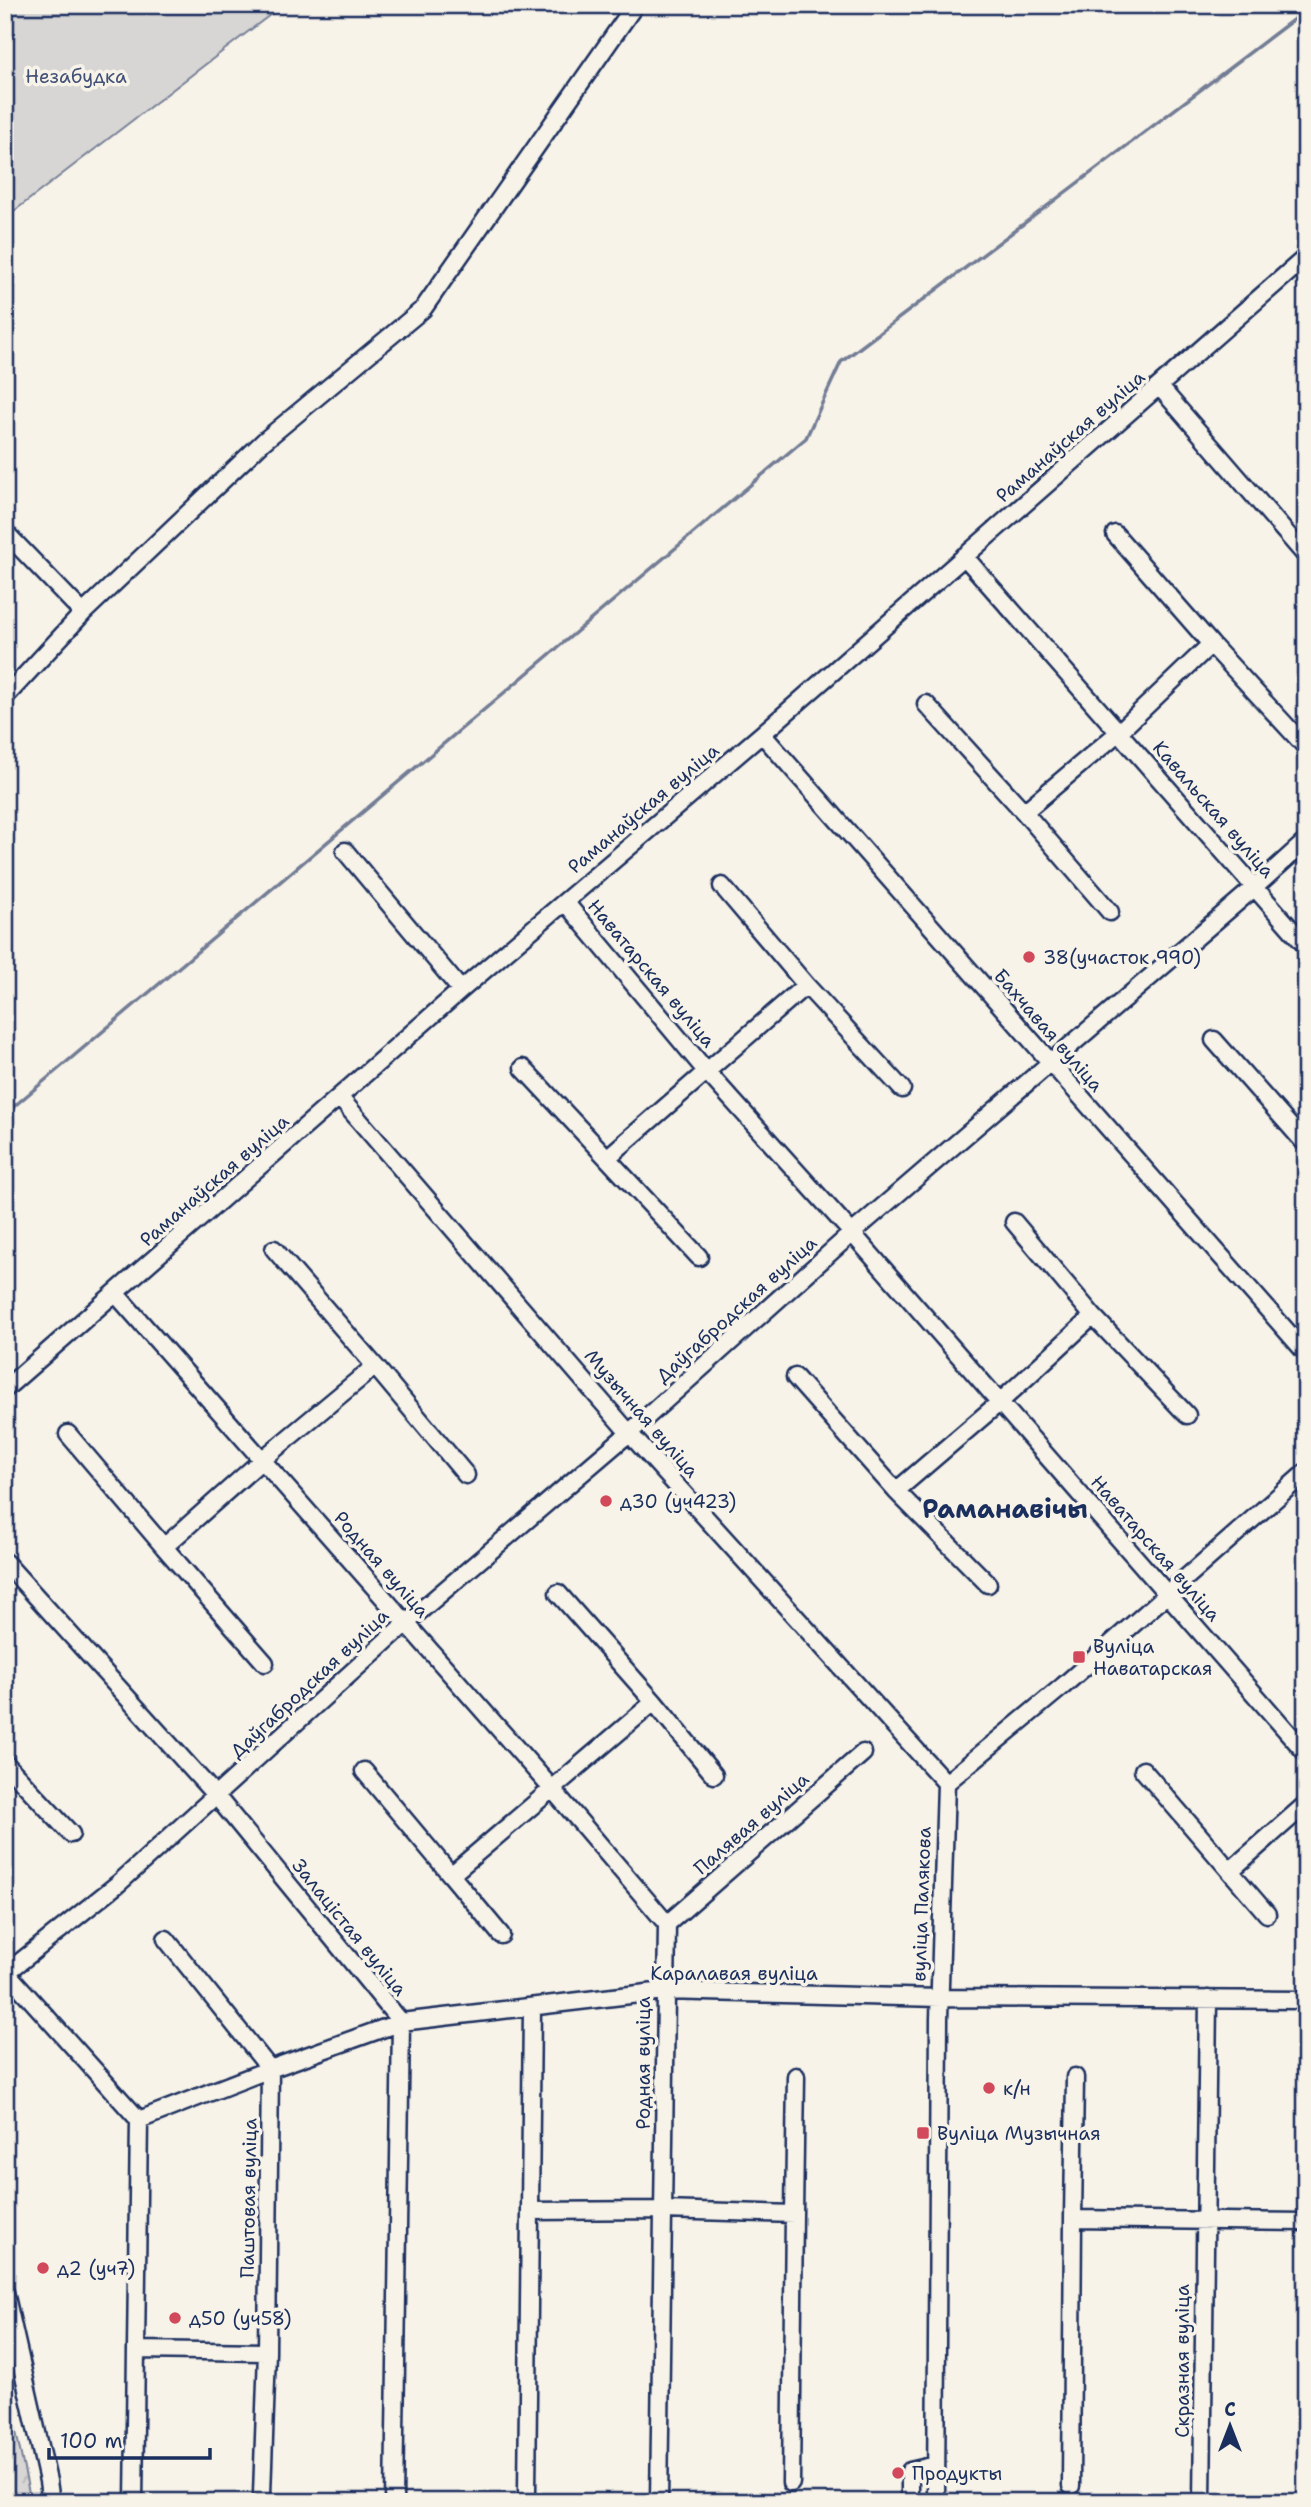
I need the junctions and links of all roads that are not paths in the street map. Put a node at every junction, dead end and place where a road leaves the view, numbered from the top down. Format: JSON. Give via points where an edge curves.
{"nodes":[{"id":1,"x":635,"y":5,"type":"edge"},
{"id":2,"x":1306,"y":257,"type":"edge"},
{"id":3,"x":1159,"y":386,"type":"junction"},
{"id":4,"x":5,"y":532,"type":"edge"},
{"id":5,"x":1115,"y":534,"type":"dead end"},
{"id":6,"x":964,"y":556,"type":"junction"},
{"id":7,"x":1306,"y":556,"type":"edge"},
{"id":8,"x":83,"y":613,"type":"junction"},
{"id":9,"x":1211,"y":644,"type":"junction"},
{"id":10,"x":5,"y":697,"type":"edge"},
{"id":11,"x":926,"y":704,"type":"dead end"},
{"id":12,"x":1119,"y":732,"type":"junction"},
{"id":13,"x":762,"y":734,"type":"junction"},
{"id":14,"x":1303,"y":744,"type":"dead end"},
{"id":15,"x":1024,"y":812,"type":"junction"},
{"id":16,"x":1306,"y":841,"type":"edge"},
{"id":17,"x":345,"y":851,"type":"dead end"},
{"id":18,"x":722,"y":886,"type":"dead end"},
{"id":19,"x":1255,"y":887,"type":"junction"},
{"id":20,"x":565,"y":902,"type":"junction"},
{"id":21,"x":1110,"y":912,"type":"dead end"},
{"id":22,"x":1306,"y":946,"type":"edge"},
{"id":23,"x":806,"y":985,"type":"junction"},
{"id":24,"x":461,"y":990,"type":"junction"},
{"id":25,"x":1214,"y":1040,"type":"dead end"},
{"id":26,"x":1050,"y":1062,"type":"junction"},
{"id":27,"x":523,"y":1068,"type":"dead end"},
{"id":28,"x":707,"y":1072,"type":"junction"},
{"id":29,"x":902,"y":1089,"type":"dead end"},
{"id":30,"x":340,"y":1098,"type":"junction"},
{"id":31,"x":1305,"y":1142,"type":"edge"},
{"id":32,"x":607,"y":1158,"type":"junction"},
{"id":33,"x":1014,"y":1222,"type":"dead end"},
{"id":34,"x":852,"y":1233,"type":"junction"},
{"id":35,"x":274,"y":1249,"type":"dead end"},
{"id":36,"x":699,"y":1257,"type":"dead end"},
{"id":37,"x":116,"y":1294,"type":"junction"},
{"id":38,"x":1093,"y":1316,"type":"junction"},
{"id":39,"x":1306,"y":1353,"type":"edge"},
{"id":40,"x":375,"y":1366,"type":"junction"},
{"id":41,"x":795,"y":1377,"type":"dead end"},
{"id":42,"x":5,"y":1389,"type":"edge"},
{"id":43,"x":1000,"y":1402,"type":"junction"},
{"id":44,"x":1187,"y":1415,"type":"dead end"},
{"id":45,"x":629,"y":1433,"type":"junction"},
{"id":46,"x":68,"y":1434,"type":"dead end"},
{"id":47,"x":263,"y":1459,"type":"junction"},
{"id":48,"x":1306,"y":1472,"type":"edge"},
{"id":49,"x":466,"y":1475,"type":"dead end"},
{"id":50,"x":896,"y":1491,"type":"junction"},
{"id":51,"x":164,"y":1547,"type":"junction"},
{"id":52,"x":5,"y":1562,"type":"edge"},
{"id":53,"x":988,"y":1584,"type":"dead end"},
{"id":54,"x":558,"y":1593,"type":"dead end"},
{"id":55,"x":1168,"y":1593,"type":"junction"},
{"id":56,"x":406,"y":1623,"type":"junction"},
{"id":57,"x":265,"y":1663,"type":"dead end"},
{"id":58,"x":654,"y":1702,"type":"junction"},
{"id":59,"x":1306,"y":1753,"type":"edge"},
{"id":60,"x":863,"y":1754,"type":"dead end"},
{"id":61,"x":5,"y":1763,"type":"edge"},
{"id":62,"x":1143,"y":1770,"type":"dead end"},
{"id":63,"x":364,"y":1771,"type":"dead end"},
{"id":64,"x":714,"y":1774,"type":"dead end"},
{"id":65,"x":946,"y":1783,"type":"junction"},
{"id":66,"x":553,"y":1790,"type":"junction"},
{"id":67,"x":217,"y":1797,"type":"junction"},
{"id":68,"x":1306,"y":1804,"type":"edge"},
{"id":69,"x":71,"y":1834,"type":"dead end"},
{"id":70,"x":1230,"y":1871,"type":"junction"},
{"id":71,"x":451,"y":1875,"type":"junction"},
{"id":72,"x":1267,"y":1914,"type":"dead end"},
{"id":73,"x":667,"y":1924,"type":"junction"},
{"id":74,"x":500,"y":1935,"type":"dead end"},
{"id":75,"x":166,"y":1939,"type":"dead end"},
{"id":76,"x":7,"y":1974,"type":"edge"},
{"id":77,"x":664,"y":1991,"type":"junction"},
{"id":78,"x":940,"y":1998,"type":"junction"},
{"id":79,"x":1208,"y":1999,"type":"junction"},
{"id":80,"x":1306,"y":2000,"type":"edge"},
{"id":81,"x":532,"y":2007,"type":"junction"},
{"id":82,"x":401,"y":2022,"type":"junction"},
{"id":83,"x":270,"y":2069,"type":"junction"},
{"id":84,"x":796,"y":2076,"type":"dead end"},
{"id":85,"x":1075,"y":2077,"type":"dead end"},
{"id":86,"x":139,"y":2120,"type":"junction"},
{"id":87,"x":663,"y":2210,"type":"junction"},
{"id":88,"x":530,"y":2211,"type":"junction"},
{"id":89,"x":794,"y":2214,"type":"junction"},
{"id":90,"x":1073,"y":2219,"type":"junction"},
{"id":91,"x":1205,"y":2220,"type":"junction"},
{"id":92,"x":1306,"y":2222,"type":"edge"},
{"id":93,"x":5,"y":2292,"type":"edge"},
{"id":94,"x":138,"y":2350,"type":"junction"},
{"id":95,"x":267,"y":2352,"type":"junction"},
{"id":96,"x":936,"y":2465,"type":"junction"},
{"id":97,"x":791,"y":2483,"type":"dead end"},
{"id":98,"x":1071,"y":2486,"type":"dead end"},
{"id":99,"x":527,"y":2492,"type":"dead end"},
{"id":100,"x":262,"y":2494,"type":"dead end"},
{"id":101,"x":51,"y":2502,"type":"edge"},
{"id":102,"x":134,"y":2502,"type":"edge"},
{"id":103,"x":394,"y":2502,"type":"edge"},
{"id":104,"x":659,"y":2502,"type":"edge"},
{"id":105,"x":909,"y":2502,"type":"edge"},
{"id":106,"x":936,"y":2502,"type":"edge"},
{"id":107,"x":1202,"y":2502,"type":"edge"}],
"edges":[{"from":1,"to":8,"type":"street","via":[[423,309],[264,441]]},
{"from":2,"to":3,"type":"street","name":"Раманаўская вуліца"},
{"from":3,"to":6,"type":"street","name":"Раманаўская вуліца"},
{"from":3,"to":7,"type":"street"},
{"from":4,"to":8,"type":"street"},
{"from":5,"to":9,"type":"street"},
{"from":6,"to":12,"type":"street","name":"Кавальская вуліца"},
{"from":6,"to":13,"type":"street","name":"Раманаўская вуліца"},
{"from":8,"to":10,"type":"street"},
{"from":9,"to":12,"type":"street"},
{"from":9,"to":14,"type":"street"},
{"from":11,"to":15,"type":"street"},
{"from":12,"to":15,"type":"street"},
{"from":12,"to":19,"type":"street","name":"Кавальская вуліца"},
{"from":13,"to":20,"type":"street","name":"Раманаўская вуліца"},
{"from":13,"to":26,"type":"street","name":"Бахчавая вуліца"},
{"from":15,"to":21,"type":"street"},
{"from":16,"to":19,"type":"street","name":"Даўгабродская вуліца"},
{"from":17,"to":24,"type":"street"},
{"from":18,"to":23,"type":"street"},
{"from":19,"to":22,"type":"street","name":"Кавальская вуліца"},
{"from":19,"to":26,"type":"street","name":"Даўгабродская вуліца"},
{"from":20,"to":24,"type":"street","name":"Раманаўская вуліца"},
{"from":20,"to":28,"type":"street","name":"Наватарская вуліца"},
{"from":23,"to":28,"type":"street","name":"Наватарская вуліца"},
{"from":23,"to":29,"type":"street"},
{"from":24,"to":30,"type":"street","name":"Раманаўская вуліца"},
{"from":25,"to":31,"type":"street"},
{"from":26,"to":34,"type":"street","name":"Даўгабродская вуліца"},
{"from":26,"to":39,"type":"street","name":"Бахчавая вуліца"},
{"from":27,"to":32,"type":"street"},
{"from":28,"to":32,"type":"street","name":"Наватарская вуліца"},
{"from":28,"to":34,"type":"street","name":"Наватарская вуліца"},
{"from":30,"to":37,"type":"street","name":"Раманаўская вуліца"},
{"from":30,"to":45,"type":"street","name":"Музычная вуліца"},
{"from":32,"to":36,"type":"street"},
{"from":33,"to":38,"type":"street"},
{"from":34,"to":43,"type":"street","name":"Наватарская вуліца"},
{"from":34,"to":45,"type":"street","name":"Даўгабродская вуліца"},
{"from":35,"to":40,"type":"street"},
{"from":37,"to":42,"type":"street","name":"Раманаўская вуліца"},
{"from":37,"to":47,"type":"street","name":"Родная вуліца"},
{"from":38,"to":43,"type":"street"},
{"from":38,"to":44,"type":"street"},
{"from":40,"to":47,"type":"street"},
{"from":40,"to":49,"type":"street"},
{"from":41,"to":50,"type":"street"},
{"from":43,"to":50,"type":"street"},
{"from":43,"to":55,"type":"street","name":"Наватарская вуліца"},
{"from":45,"to":56,"type":"street","name":"Даўгабродская вуліца"},
{"from":45,"to":65,"type":"street","name":"Музычная вуліца"},
{"from":46,"to":51,"type":"street"},
{"from":47,"to":51,"type":"street"},
{"from":47,"to":56,"type":"street","name":"Родная вуліца"},
{"from":48,"to":55,"type":"street"},
{"from":50,"to":53,"type":"street"},
{"from":51,"to":57,"type":"street"},
{"from":52,"to":67,"type":"street","name":"Залацістая вуліца"},
{"from":54,"to":58,"type":"street"},
{"from":55,"to":59,"type":"street","name":"Наватарская вуліца"},
{"from":55,"to":65,"type":"street"},
{"from":56,"to":66,"type":"street","name":"Родная вуліца"},
{"from":56,"to":67,"type":"street","name":"Даўгабродская вуліца"},
{"from":58,"to":64,"type":"street"},
{"from":58,"to":66,"type":"street"},
{"from":60,"to":73,"type":"street","name":"Палявая вуліца"},
{"from":61,"to":69,"type":"street"},
{"from":62,"to":70,"type":"street"},
{"from":63,"to":71,"type":"street"},
{"from":65,"to":78,"type":"street","name":"вуліца Палякова"},
{"from":66,"to":71,"type":"street"},
{"from":66,"to":73,"type":"street","name":"Родная вуліца"},
{"from":67,"to":76,"type":"street","name":"Даўгабродская вуліца"},
{"from":67,"to":82,"type":"street","name":"Залацістая вуліца"},
{"from":68,"to":70,"type":"street"},
{"from":70,"to":72,"type":"street"},
{"from":71,"to":74,"type":"street"},
{"from":73,"to":77,"type":"street","name":"Родная вуліца"},
{"from":75,"to":83,"type":"street"},
{"from":76,"to":86,"type":"street"},
{"from":77,"to":78,"type":"street","name":"Каралавая вуліца"},
{"from":77,"to":81,"type":"street","name":"Каралавая вуліца"},
{"from":77,"to":87,"type":"street","name":"Родная вуліца"},
{"from":78,"to":79,"type":"street","name":"Каралавая вуліца"},
{"from":78,"to":96,"type":"street","name":"вуліца Палякова"},
{"from":79,"to":80,"type":"street","name":"Каралавая вуліца"},
{"from":79,"to":91,"type":"street","name":"Скразная вуліца"},
{"from":81,"to":82,"type":"street","name":"Каралавая вуліца"},
{"from":81,"to":88,"type":"street"},
{"from":82,"to":83,"type":"street","name":"Каралавая вуліца"},
{"from":82,"to":103,"type":"street","name":"Залацістая вуліца"},
{"from":83,"to":86,"type":"street","name":"Каралавая вуліца"},
{"from":83,"to":95,"type":"street","name":"Паштовая вуліца"},
{"from":84,"to":89,"type":"street"},
{"from":85,"to":90,"type":"street"},
{"from":86,"to":94,"type":"street"},
{"from":87,"to":88,"type":"street"},
{"from":87,"to":89,"type":"street"},
{"from":87,"to":104,"type":"street","name":"Родная вуліца"},
{"from":88,"to":99,"type":"street"},
{"from":89,"to":97,"type":"street"},
{"from":90,"to":91,"type":"street"},
{"from":90,"to":98,"type":"street"},
{"from":91,"to":92,"type":"street"},
{"from":91,"to":107,"type":"street","name":"Скразная вуліца"},
{"from":93,"to":101,"type":"street"},
{"from":94,"to":95,"type":"street"},
{"from":94,"to":102,"type":"street"},
{"from":95,"to":100,"type":"street","name":"Паштовая вуліца"},
{"from":96,"to":105,"type":"street","via":[[910,2471]]},
{"from":96,"to":106,"type":"street","name":"вуліца Палякова"}]}
